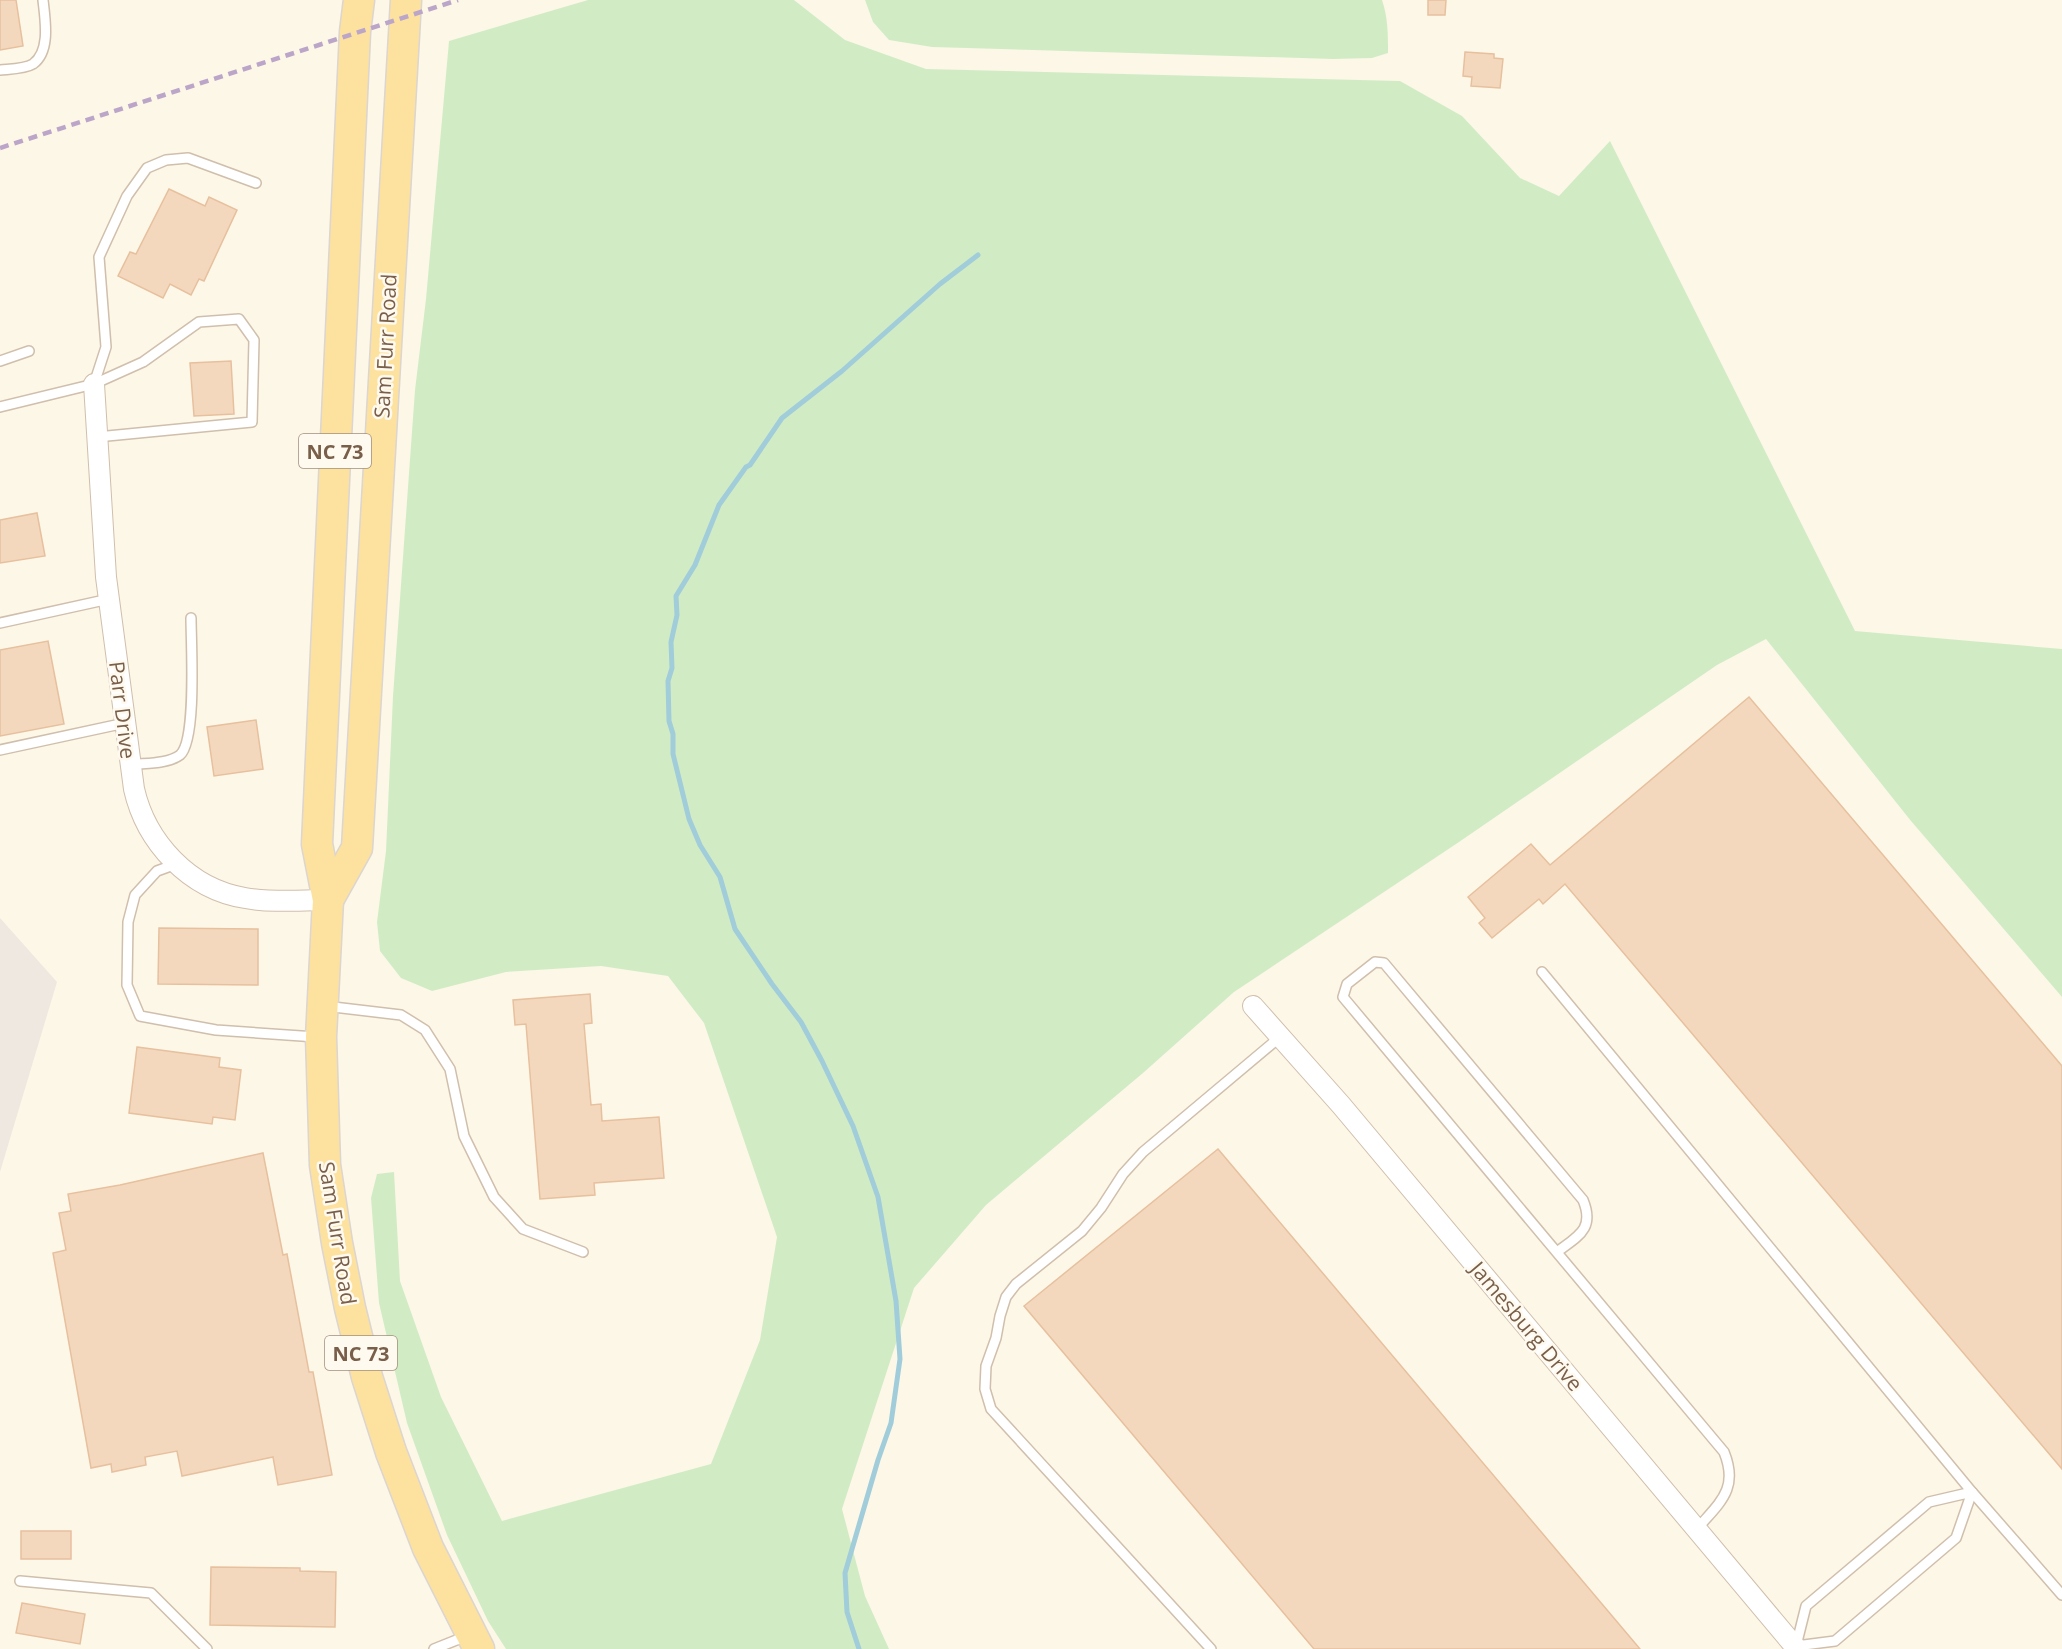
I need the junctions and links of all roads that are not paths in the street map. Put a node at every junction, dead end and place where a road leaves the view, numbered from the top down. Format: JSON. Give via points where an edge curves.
{"nodes":[{"id":1,"x":43,"y":0,"type":"edge"},
{"id":2,"x":359,"y":0,"type":"edge"},
{"id":3,"x":406,"y":0,"type":"edge"},
{"id":4,"x":0,"y":70,"type":"edge"},
{"id":5,"x":256,"y":183,"type":"dead end"},
{"id":6,"x":29,"y":351,"type":"dead end"},
{"id":7,"x":0,"y":361,"type":"edge"},
{"id":8,"x":94,"y":384,"type":"junction"},
{"id":9,"x":0,"y":407,"type":"edge"},
{"id":10,"x":97,"y":437,"type":"junction"},
{"id":11,"x":109,"y":599,"type":"junction"},
{"id":12,"x":191,"y":618,"type":"dead end"},
{"id":13,"x":0,"y":623,"type":"edge"},
{"id":14,"x":125,"y":723,"type":"junction"},
{"id":15,"x":0,"y":750,"type":"edge"},
{"id":16,"x":130,"y":765,"type":"junction"},
{"id":17,"x":176,"y":864,"type":"junction"},
{"id":18,"x":328,"y":900,"type":"junction"},
{"id":19,"x":1542,"y":972,"type":"dead end"},
{"id":20,"x":323,"y":1005,"type":"junction"},
{"id":21,"x":1253,"y":1006,"type":"dead end"},
{"id":22,"x":321,"y":1037,"type":"junction"},
{"id":23,"x":1280,"y":1037,"type":"junction"},
{"id":24,"x":583,"y":1252,"type":"dead end"},
{"id":25,"x":1557,"y":1252,"type":"junction"},
{"id":26,"x":1972,"y":1492,"type":"junction"},
{"id":27,"x":1697,"y":1528,"type":"junction"},
{"id":28,"x":20,"y":1581,"type":"dead end"},
{"id":29,"x":2062,"y":1595,"type":"edge"},
{"id":30,"x":475,"y":1642,"type":"edge"},
{"id":31,"x":1797,"y":1647,"type":"edge"},
{"id":32,"x":207,"y":1649,"type":"edge"},
{"id":33,"x":434,"y":1649,"type":"edge"},
{"id":34,"x":1212,"y":1649,"type":"edge"}],
"edges":[{"from":1,"to":4,"type":"lane","via":[[46,27],[42,53],[32,64]]},
{"from":2,"to":18,"type":"main road","name":"Sam Furr Road","number":"NC 73","via":[[317,844]]},
{"from":3,"to":18,"type":"main road","name":"Sam Furr Road","number":"NC 73","via":[[357,848]]},
{"from":5,"to":8,"type":"lane","via":[[188,158],[166,160],[147,168],[127,196],[99,257],[106,347]]},
{"from":6,"to":7,"type":"lane"},
{"from":8,"to":9,"type":"lane"},
{"from":8,"to":10,"type":"street","name":"Parr Drive"},
{"from":8,"to":10,"type":"lane","via":[[143,362],[200,322],[239,319],[254,340],[252,422]]},
{"from":10,"to":11,"type":"street","name":"Parr Drive"},
{"from":11,"to":13,"type":"lane"},
{"from":11,"to":14,"type":"street","name":"Parr Drive"},
{"from":12,"to":16,"type":"lane","via":[[191,719],[187,740],[181,754],[173,758]]},
{"from":14,"to":15,"type":"lane"},
{"from":14,"to":16,"type":"street","name":"Parr Drive"},
{"from":16,"to":17,"type":"street","name":"Parr Drive","via":[[138,806],[147,827]]},
{"from":17,"to":18,"type":"street","name":"Parr Drive","via":[[206,884],[244,898]]},
{"from":17,"to":22,"type":"lane","via":[[157,871],[135,895],[128,922],[127,985],[140,1016],[216,1030]]},
{"from":18,"to":20,"type":"main road","name":"Sam Furr Road","number":"NC 73"},
{"from":19,"to":26,"type":"lane"},
{"from":20,"to":22,"type":"main road","name":"Sam Furr Road","number":"NC 73"},
{"from":20,"to":24,"type":"lane","via":[[401,1015],[425,1030],[450,1069],[464,1136],[494,1197],[523,1229]]},
{"from":21,"to":23,"type":"street","name":"Jamesburg Drive"},
{"from":22,"to":30,"type":"main road","name":"Sam Furr Road","number":"NC 73","via":[[325,1165],[337,1243],[367,1377],[415,1515]]},
{"from":23,"to":27,"type":"street","name":"Jamesburg Drive"},
{"from":23,"to":34,"type":"lane","via":[[1143,1152],[1082,1231],[1016,1284],[1006,1297],[986,1366],[985,1389],[991,1409]]},
{"from":25,"to":25,"type":"lane","via":[[1343,997],[1347,984],[1376,962],[1384,963],[1583,1200],[1588,1222],[1582,1233]]},
{"from":25,"to":27,"type":"lane","via":[[1724,1452],[1731,1468],[1725,1496]]},
{"from":26,"to":29,"type":"lane"},
{"from":26,"to":31,"type":"lane","via":[[1956,1538],[1835,1641]]},
{"from":26,"to":31,"type":"lane","via":[[1929,1502],[1806,1606]]},
{"from":27,"to":31,"type":"street","name":"Jamesburg Drive"},
{"from":28,"to":32,"type":"lane","via":[[151,1593]]},
{"from":30,"to":33,"type":"lane"}]}
